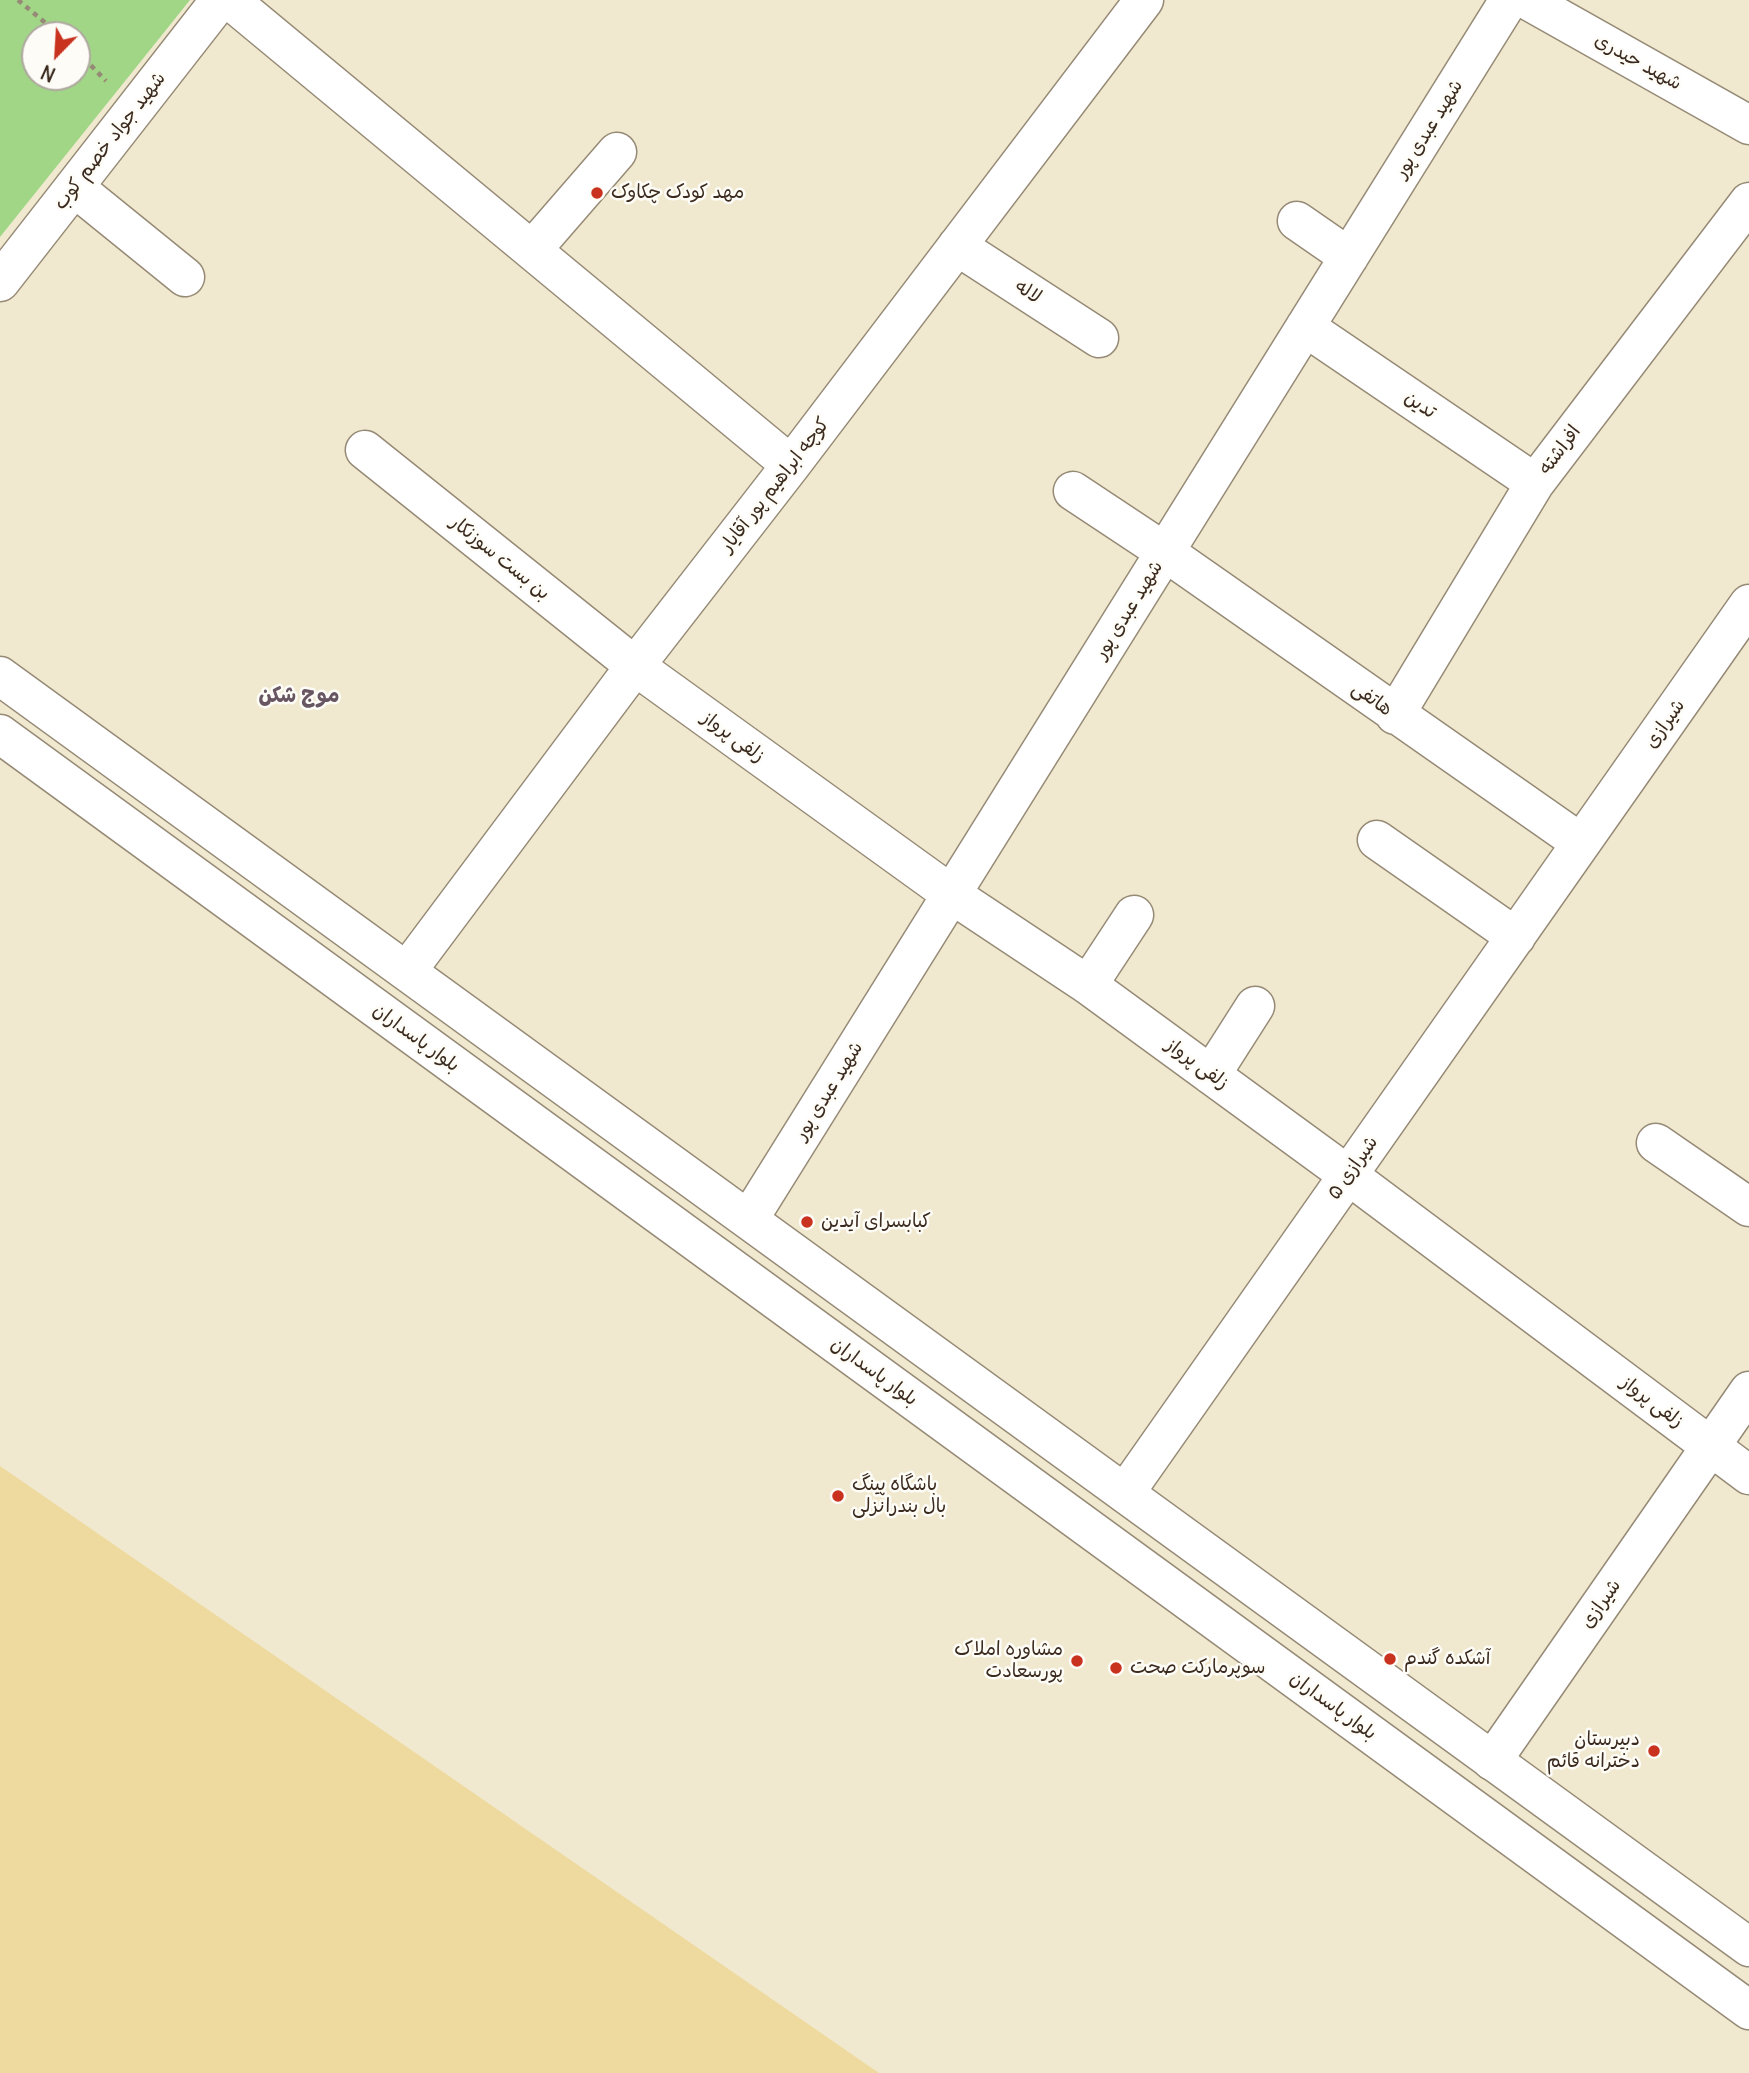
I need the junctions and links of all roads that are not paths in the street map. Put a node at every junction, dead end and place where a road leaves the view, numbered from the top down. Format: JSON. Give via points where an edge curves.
{"nodes":[{"id":1,"x":220,"y":0,"type":"edge"},
{"id":2,"x":230,"y":0,"type":"edge"},
{"id":3,"x":1144,"y":0,"type":"edge"},
{"id":4,"x":1509,"y":0,"type":"edge"},
{"id":5,"x":1527,"y":0,"type":"edge"},
{"id":6,"x":1749,"y":125,"type":"edge"},
{"id":7,"x":617,"y":152,"type":"dead end"},
{"id":8,"x":74,"y":187,"type":"junction"},
{"id":9,"x":1749,"y":202,"type":"edge"},
{"id":10,"x":1297,"y":221,"type":"dead end"},
{"id":11,"x":957,"y":246,"type":"junction"},
{"id":12,"x":532,"y":250,"type":"junction"},
{"id":13,"x":1349,"y":257,"type":"junction"},
{"id":14,"x":185,"y":277,"type":"dead end"},
{"id":15,"x":0,"y":282,"type":"edge"},
{"id":16,"x":1305,"y":327,"type":"junction"},
{"id":17,"x":1099,"y":338,"type":"dead end"},
{"id":18,"x":365,"y":450,"type":"dead end"},
{"id":19,"x":791,"y":465,"type":"junction"},
{"id":20,"x":1535,"y":483,"type":"junction"},
{"id":21,"x":1073,"y":491,"type":"dead end"},
{"id":22,"x":1165,"y":552,"type":"junction"},
{"id":23,"x":1749,"y":604,"type":"edge"},
{"id":24,"x":635,"y":666,"type":"junction"},
{"id":25,"x":0,"y":676,"type":"edge"},
{"id":26,"x":1395,"y":715,"type":"junction"},
{"id":27,"x":0,"y":734,"type":"edge"},
{"id":28,"x":1377,"y":840,"type":"dead end"},
{"id":29,"x":1581,"y":844,"type":"junction"},
{"id":30,"x":951,"y":894,"type":"junction"},
{"id":31,"x":1134,"y":915,"type":"dead end"},
{"id":32,"x":1516,"y":937,"type":"junction"},
{"id":33,"x":407,"y":971,"type":"junction"},
{"id":34,"x":1088,"y":985,"type":"junction"},
{"id":35,"x":1255,"y":1006,"type":"dead end"},
{"id":36,"x":1211,"y":1074,"type":"junction"},
{"id":37,"x":1656,"y":1143,"type":"dead end"},
{"id":38,"x":1348,"y":1175,"type":"junction"},
{"id":39,"x":1749,"y":1207,"type":"edge"},
{"id":40,"x":748,"y":1219,"type":"junction"},
{"id":41,"x":1749,"y":1391,"type":"edge"},
{"id":42,"x":1711,"y":1447,"type":"junction"},
{"id":43,"x":1749,"y":1475,"type":"edge"},
{"id":44,"x":1125,"y":1493,"type":"junction"},
{"id":45,"x":1492,"y":1761,"type":"junction"},
{"id":46,"x":1749,"y":1947,"type":"edge"},
{"id":47,"x":1749,"y":2010,"type":"edge"}],
"edges":[{"from":1,"to":8,"type":"street","name":"شهید جواد خصم کوب"},
{"from":2,"to":12,"type":"street"},
{"from":3,"to":11,"type":"street","name":"کوچه ابراهیم پور آقایار"},
{"from":4,"to":13,"type":"street","name":"شهید عبدی پور"},
{"from":5,"to":6,"type":"street","name":"شهید حیدری"},
{"from":7,"to":12,"type":"street"},
{"from":8,"to":14,"type":"street"},
{"from":8,"to":15,"type":"street","name":"شهید جواد خصم کوب"},
{"from":9,"to":20,"type":"street","name":"افراشته"},
{"from":10,"to":13,"type":"street"},
{"from":11,"to":17,"type":"street","name":"لاله"},
{"from":11,"to":19,"type":"street","name":"کوچه ابراهیم پور آقایار"},
{"from":12,"to":19,"type":"street"},
{"from":13,"to":16,"type":"street","name":"شهید عبدی پور"},
{"from":16,"to":20,"type":"street","name":"تدین"},
{"from":16,"to":22,"type":"street","name":"شهید عبدی پور"},
{"from":18,"to":24,"type":"street","name":"بن بست سوزنکار"},
{"from":19,"to":24,"type":"street","name":"کوچه ابراهیم پور آقایار"},
{"from":20,"to":26,"type":"street","name":"افراشته"},
{"from":21,"to":22,"type":"street","name":"هاتفی"},
{"from":22,"to":26,"type":"street","name":"هاتفی"},
{"from":22,"to":30,"type":"street","name":"شهید عبدی پور"},
{"from":23,"to":29,"type":"street","name":"شیرازی"},
{"from":24,"to":30,"type":"street","name":"زلفی پرواز"},
{"from":24,"to":33,"type":"street","name":"کوچه ابراهیم پور آقایار"},
{"from":25,"to":33,"type":"street"},
{"from":26,"to":29,"type":"street","name":"هاتفی"},
{"from":27,"to":47,"type":"street","name":"بلوار پاسداران"},
{"from":28,"to":32,"type":"street"},
{"from":29,"to":32,"type":"street","name":"شیرازی ۵"},
{"from":30,"to":34,"type":"street","name":"زلفی پرواز"},
{"from":30,"to":40,"type":"street","name":"شهید عبدی پور"},
{"from":31,"to":34,"type":"street"},
{"from":32,"to":38,"type":"street","name":"شیرازی ۵"},
{"from":33,"to":40,"type":"street"},
{"from":34,"to":36,"type":"street","name":"زلفی پرواز"},
{"from":35,"to":36,"type":"street"},
{"from":36,"to":38,"type":"street","name":"زلفی پرواز"},
{"from":37,"to":39,"type":"street"},
{"from":38,"to":42,"type":"street","name":"زلفی پرواز"},
{"from":38,"to":44,"type":"street","name":"شیرازی ۵"},
{"from":40,"to":44,"type":"street"},
{"from":41,"to":42,"type":"street","name":"شیرازی"},
{"from":42,"to":43,"type":"street","name":"زلفی پرواز"},
{"from":42,"to":45,"type":"street","name":"شیرازی"},
{"from":44,"to":45,"type":"street"},
{"from":45,"to":46,"type":"street"}]}
